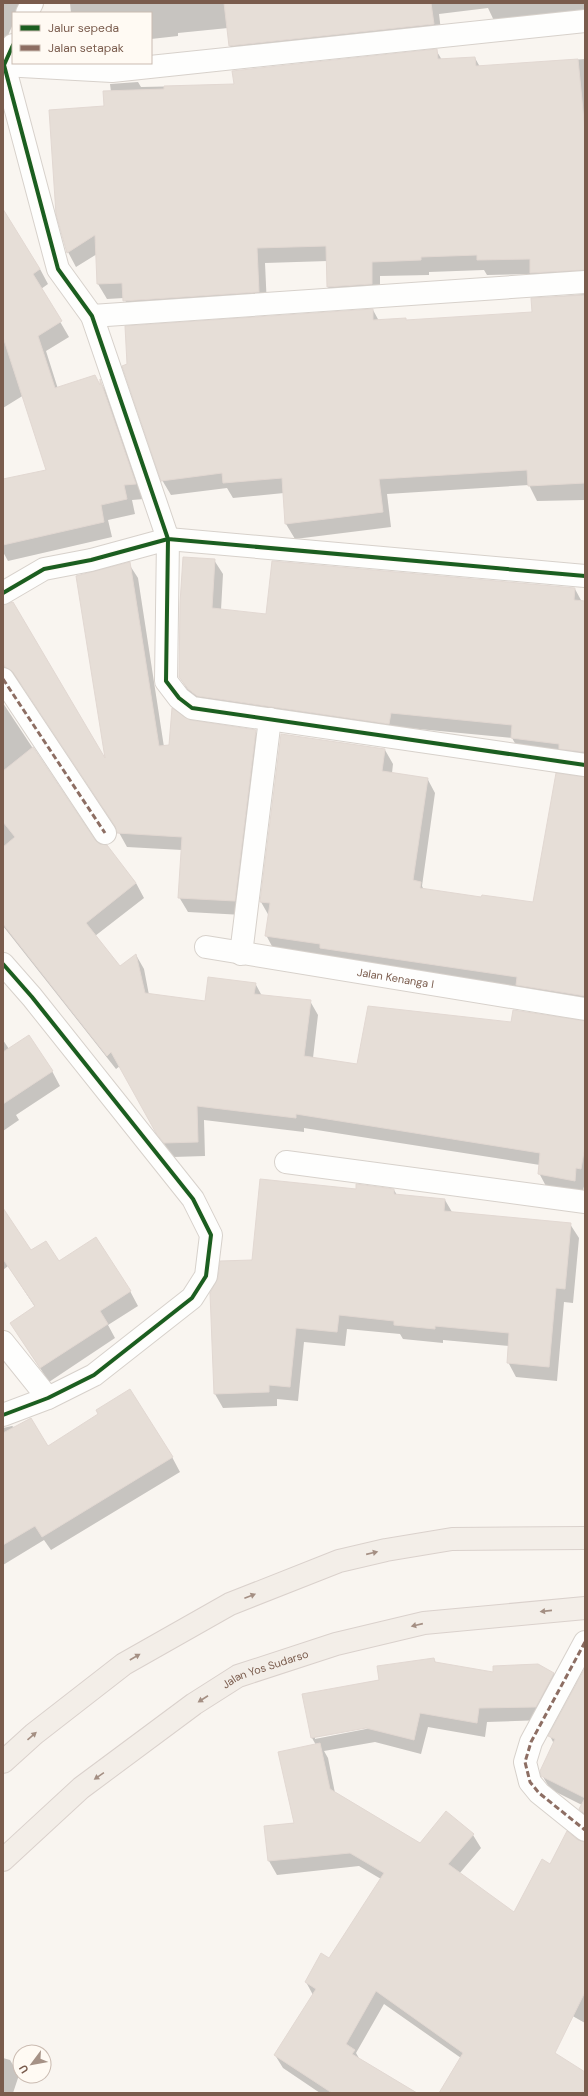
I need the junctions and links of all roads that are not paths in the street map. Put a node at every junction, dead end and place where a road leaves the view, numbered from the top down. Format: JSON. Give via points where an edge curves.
{"nodes":[{"id":1,"x":32,"y":3,"type":"edge"},
{"id":2,"x":28,"y":12,"type":"edge"},
{"id":3,"x":585,"y":20,"type":"edge"},
{"id":4,"x":12,"y":47,"type":"edge"},
{"id":5,"x":4,"y":65,"type":"edge"},
{"id":6,"x":585,"y":282,"type":"edge"},
{"id":7,"x":92,"y":316,"type":"junction"},
{"id":8,"x":168,"y":538,"type":"junction"},
{"id":9,"x":585,"y":576,"type":"edge"},
{"id":10,"x":3,"y":593,"type":"edge"},
{"id":11,"x":3,"y":679,"type":"edge"},
{"id":12,"x":270,"y":719,"type":"junction"},
{"id":13,"x":585,"y":765,"type":"edge"},
{"id":14,"x":105,"y":833,"type":"dead end"},
{"id":15,"x":206,"y":947,"type":"dead end"},
{"id":16,"x":241,"y":954,"type":"junction"},
{"id":17,"x":3,"y":964,"type":"edge"},
{"id":18,"x":585,"y":1009,"type":"edge"},
{"id":19,"x":286,"y":1162,"type":"dead end"},
{"id":20,"x":585,"y":1202,"type":"edge"},
{"id":21,"x":3,"y":1342,"type":"edge"},
{"id":22,"x":48,"y":1398,"type":"junction"},
{"id":23,"x":3,"y":1415,"type":"edge"},
{"id":24,"x":585,"y":1538,"type":"edge"},
{"id":25,"x":585,"y":1608,"type":"edge"},
{"id":26,"x":585,"y":1642,"type":"edge"},
{"id":27,"x":3,"y":1762,"type":"edge"},
{"id":28,"x":585,"y":1830,"type":"edge"},
{"id":29,"x":3,"y":1860,"type":"edge"}],
"edges":[{"from":1,"to":2,"type":"street"},
{"from":3,"to":5,"type":"street","via":[[112,71]]},
{"from":4,"to":5,"type":"street"},
{"from":5,"to":7,"type":"street","via":[[58,269]]},
{"from":6,"to":7,"type":"street"},
{"from":7,"to":8,"type":"street"},
{"from":8,"to":9,"type":"street"},
{"from":8,"to":10,"type":"street","via":[[91,560],[44,569]]},
{"from":8,"to":12,"type":"street","via":[[166,681],[179,698],[192,708]]},
{"from":11,"to":14,"type":"street"},
{"from":12,"to":13,"type":"street"},
{"from":12,"to":16,"type":"street"},
{"from":15,"to":16,"type":"street","name":"Jalan Kenanga I"},
{"from":16,"to":18,"type":"street","name":"Jalan Kenanga I"},
{"from":17,"to":22,"type":"street","via":[[193,1199],[211,1235],[206,1276],[192,1298],[94,1375]]},
{"from":19,"to":20,"type":"street"},
{"from":21,"to":22,"type":"street"},
{"from":22,"to":23,"type":"street"},
{"from":27,"to":24,"type":"main road","one_way":true,"via":[[34,1734],[124,1664],[230,1604],[339,1561],[452,1539]]},
{"from":25,"to":29,"type":"main road","name":"Jalan Yos Sudarso","one_way":true,"via":[[424,1623],[336,1644],[238,1676],[194,1704],[81,1788]]},
{"from":26,"to":28,"type":"street","via":[[531,1742],[525,1762],[530,1782],[539,1793]]}]}
